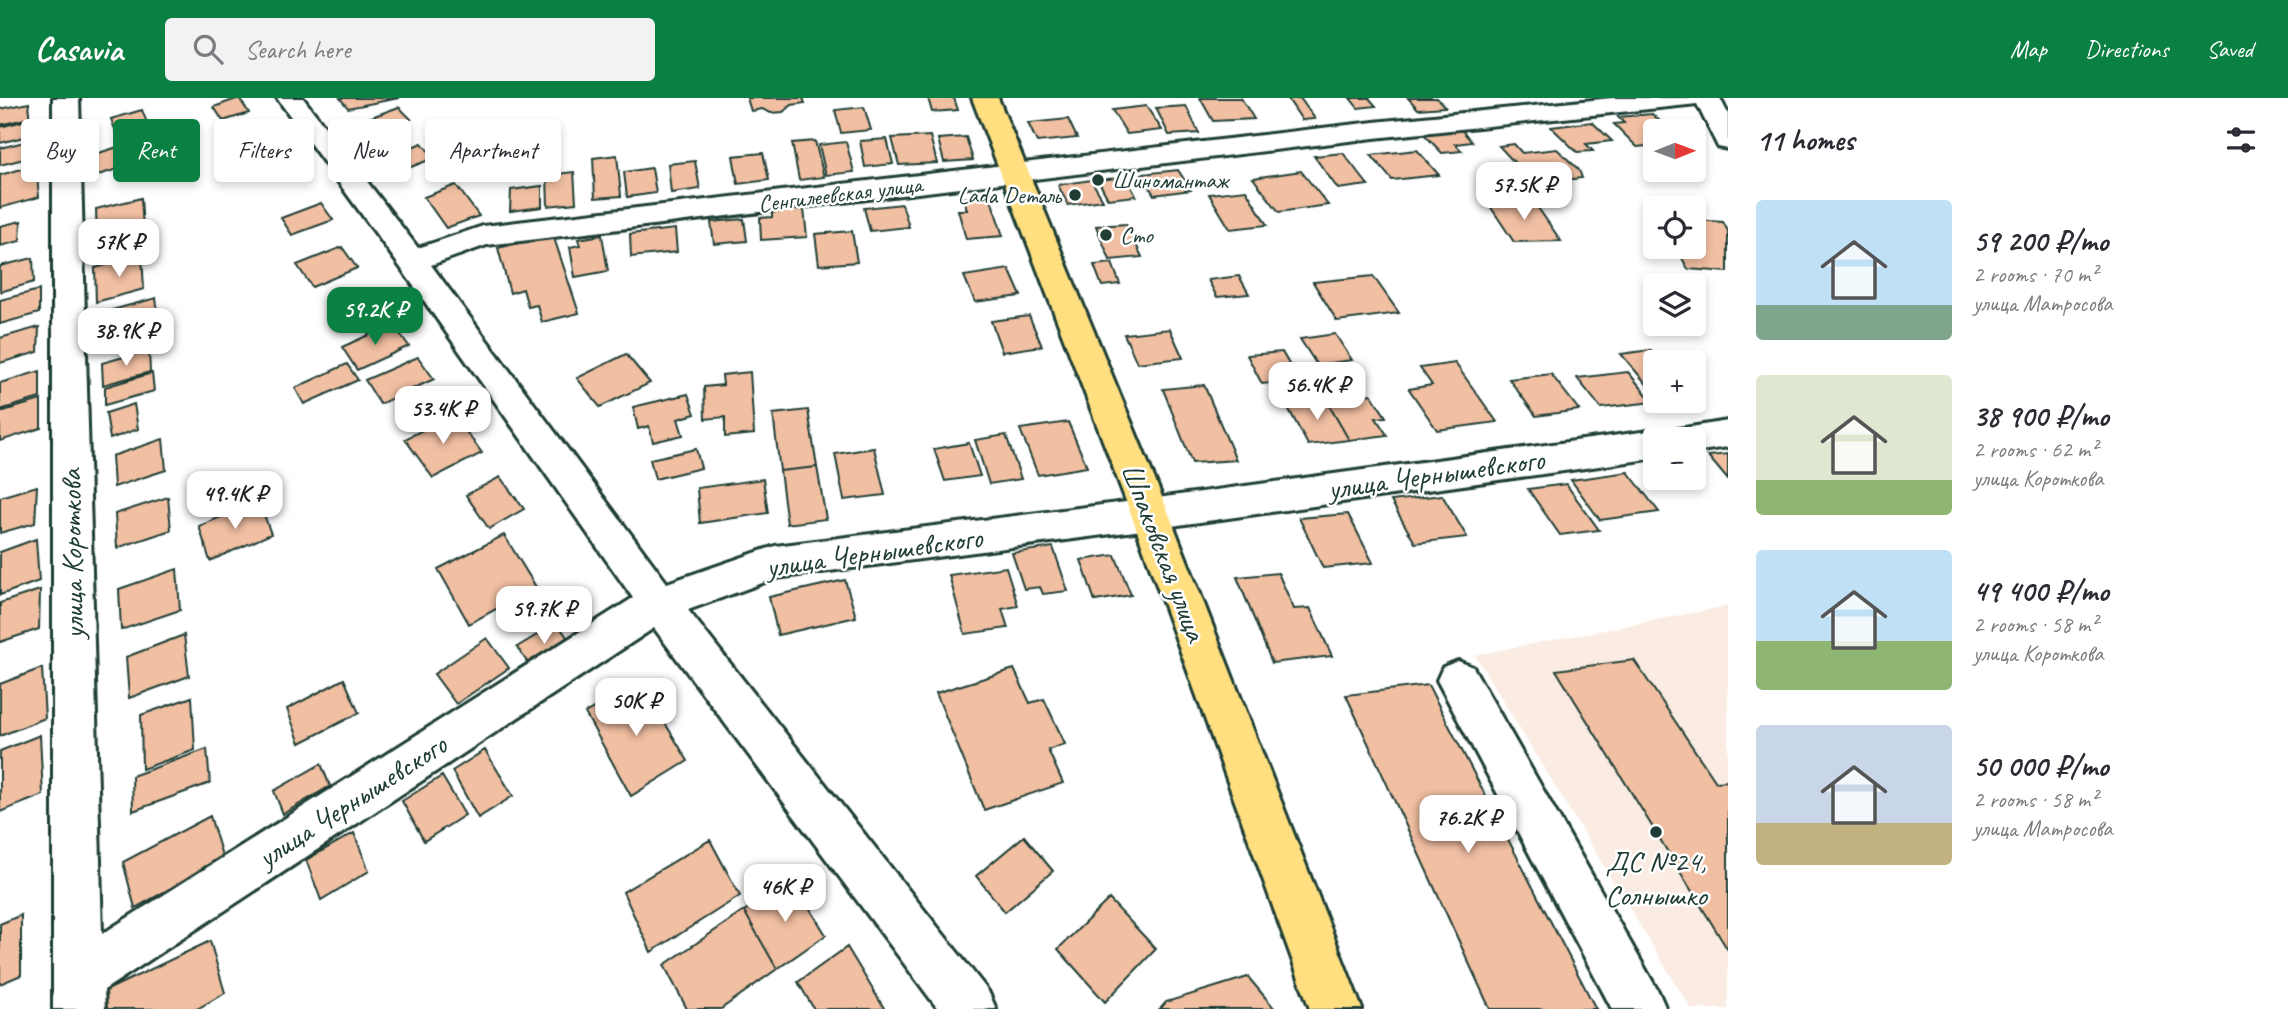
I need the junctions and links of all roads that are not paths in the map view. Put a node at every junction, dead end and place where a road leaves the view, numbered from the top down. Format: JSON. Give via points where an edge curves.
{"nodes":[{"id":1,"x":66,"y":98,"type":"edge"},
{"id":2,"x":290,"y":98,"type":"edge"},
{"id":3,"x":985,"y":98,"type":"edge"},
{"id":4,"x":1689,"y":98,"type":"edge"},
{"id":5,"x":1707,"y":98,"type":"edge"},
{"id":6,"x":1728,"y":141,"type":"edge"},
{"id":7,"x":1016,"y":174,"type":"junction"},
{"id":8,"x":412,"y":261,"type":"junction"},
{"id":9,"x":1728,"y":434,"type":"edge"},
{"id":10,"x":1706,"y":437,"type":"edge"},
{"id":11,"x":1643,"y":446,"type":"edge"},
{"id":12,"x":1150,"y":514,"type":"junction"},
{"id":13,"x":659,"y":603,"type":"junction"},
{"id":14,"x":1458,"y":680,"type":"dead end"},
{"id":15,"x":72,"y":998,"type":"edge"},
{"id":16,"x":970,"y":1009,"type":"edge"},
{"id":17,"x":1336,"y":1009,"type":"edge"},
{"id":18,"x":1640,"y":1009,"type":"edge"}],
"edges":[{"from":1,"to":15,"type":"street","name":"улица Короткова"},
{"from":2,"to":8,"type":"street"},
{"from":3,"to":7,"type":"main road","name":"Шпаковская улица"},
{"from":4,"to":7,"type":"street","name":"Сенгилеевская улица","via":[[1374,130]]},
{"from":5,"to":6,"type":"street"},
{"from":7,"to":8,"type":"street","name":"Сенгилеевская улица","via":[[483,236]]},
{"from":7,"to":12,"type":"main road","name":"Шпаковская улица"},
{"from":8,"to":13,"type":"street"},
{"from":9,"to":10,"type":"street"},
{"from":11,"to":12,"type":"street","name":"улица Чернышевского"},
{"from":12,"to":13,"type":"street","name":"улица Чернышевского","via":[[775,562]]},
{"from":12,"to":17,"type":"main road","name":"Шпаковская улица"},
{"from":13,"to":15,"type":"street","name":"улица Чернышевского"},
{"from":13,"to":16,"type":"street"},
{"from":14,"to":18,"type":"street"}]}
